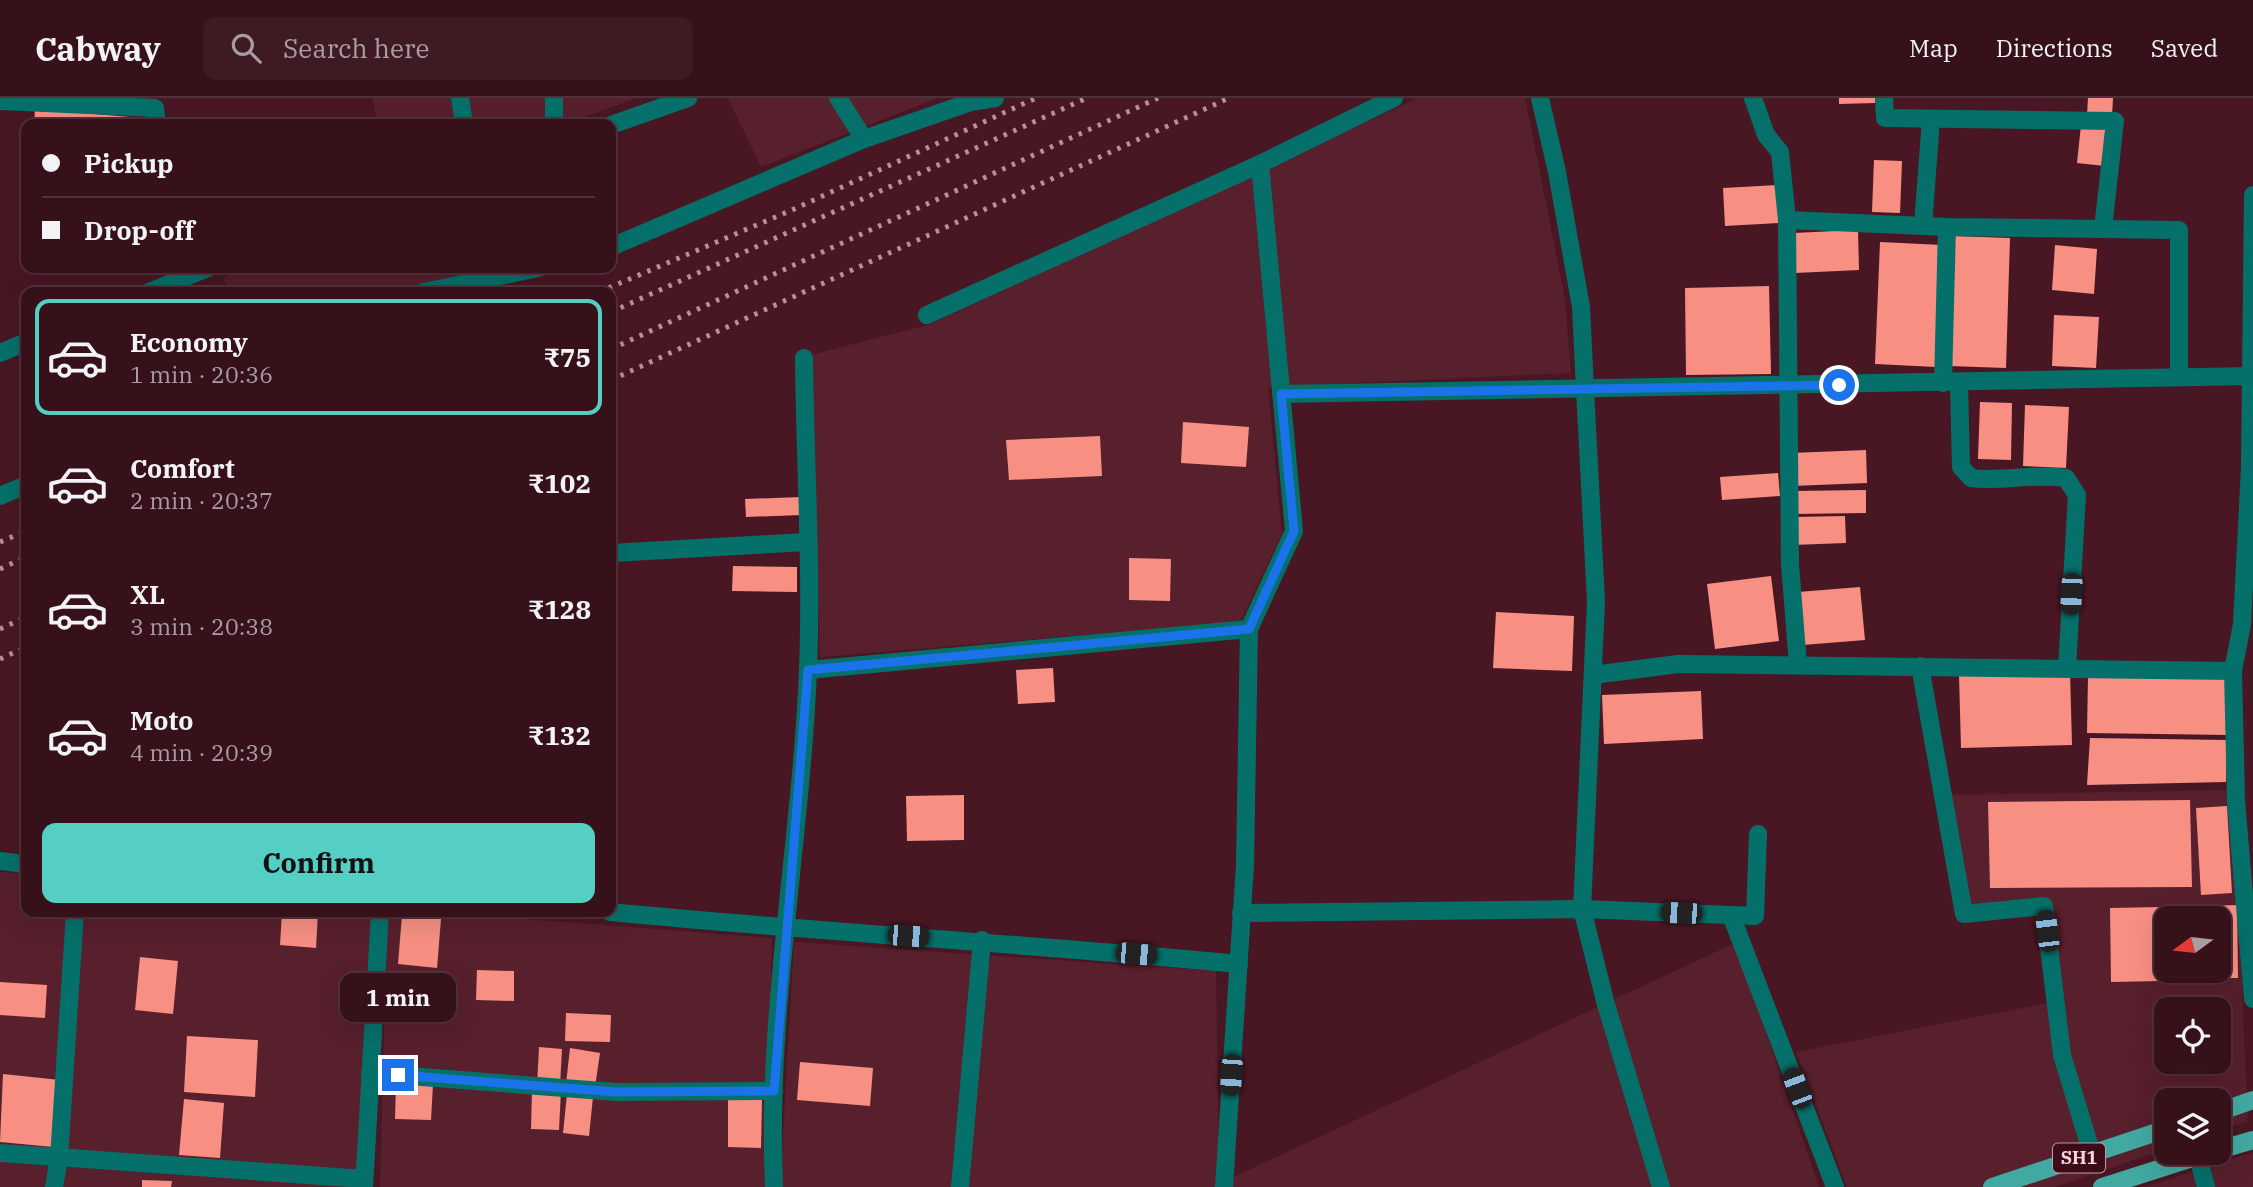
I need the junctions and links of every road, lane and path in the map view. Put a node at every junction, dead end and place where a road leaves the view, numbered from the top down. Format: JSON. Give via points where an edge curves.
{"nodes":[{"id":1,"x":460,"y":98,"type":"edge"},
{"id":2,"x":554,"y":98,"type":"edge"},
{"id":3,"x":688,"y":98,"type":"edge"},
{"id":4,"x":838,"y":98,"type":"edge"},
{"id":5,"x":995,"y":98,"type":"edge"},
{"id":6,"x":1394,"y":98,"type":"edge"},
{"id":7,"x":1540,"y":98,"type":"edge"},
{"id":8,"x":1754,"y":98,"type":"edge"},
{"id":9,"x":1884,"y":98,"type":"edge"},
{"id":10,"x":971,"y":100,"type":"edge"},
{"id":11,"x":0,"y":101,"type":"edge"},
{"id":12,"x":156,"y":119,"type":"edge"},
{"id":13,"x":463,"y":119,"type":"edge"},
{"id":14,"x":554,"y":119,"type":"edge"},
{"id":15,"x":1931,"y":119,"type":"junction"},
{"id":16,"x":616,"y":123,"type":"edge"},
{"id":17,"x":864,"y":139,"type":"junction"},
{"id":18,"x":1260,"y":163,"type":"junction"},
{"id":19,"x":2253,"y":195,"type":"edge"},
{"id":20,"x":1787,"y":220,"type":"junction"},
{"id":21,"x":1923,"y":226,"type":"junction"},
{"id":22,"x":1947,"y":227,"type":"junction"},
{"id":23,"x":2103,"y":229,"type":"junction"},
{"id":24,"x":616,"y":245,"type":"edge"},
{"id":25,"x":185,"y":273,"type":"edge"},
{"id":26,"x":501,"y":273,"type":"edge"},
{"id":27,"x":158,"y":287,"type":"edge"},
{"id":28,"x":444,"y":287,"type":"edge"},
{"id":29,"x":927,"y":315,"type":"dead end"},
{"id":30,"x":21,"y":344,"type":"edge"},
{"id":31,"x":0,"y":353,"type":"edge"},
{"id":32,"x":804,"y":358,"type":"dead end"},
{"id":33,"x":2251,"y":376,"type":"edge"},
{"id":34,"x":2179,"y":377,"type":"junction"},
{"id":35,"x":1951,"y":383,"type":"junction"},
{"id":36,"x":1788,"y":386,"type":"junction"},
{"id":37,"x":1585,"y":389,"type":"junction"},
{"id":38,"x":1281,"y":394,"type":"junction"},
{"id":39,"x":21,"y":487,"type":"edge"},
{"id":40,"x":0,"y":496,"type":"edge"},
{"id":41,"x":806,"y":542,"type":"junction"},
{"id":42,"x":616,"y":553,"type":"edge"},
{"id":43,"x":2247,"y":623,"type":"edge"},
{"id":44,"x":1249,"y":629,"type":"junction"},
{"id":45,"x":1798,"y":665,"type":"junction"},
{"id":46,"x":1920,"y":666,"type":"junction"},
{"id":47,"x":2067,"y":668,"type":"junction"},
{"id":48,"x":808,"y":670,"type":"junction"},
{"id":49,"x":2234,"y":671,"type":"junction"},
{"id":50,"x":1593,"y":675,"type":"junction"},
{"id":51,"x":1758,"y":834,"type":"dead end"},
{"id":52,"x":0,"y":861,"type":"edge"},
{"id":53,"x":21,"y":863,"type":"edge"},
{"id":54,"x":1582,"y":909,"type":"junction"},
{"id":55,"x":616,"y":913,"type":"edge"},
{"id":56,"x":1241,"y":913,"type":"junction"},
{"id":57,"x":1731,"y":915,"type":"junction"},
{"id":58,"x":75,"y":917,"type":"edge"},
{"id":59,"x":380,"y":917,"type":"edge"},
{"id":60,"x":785,"y":929,"type":"junction"},
{"id":61,"x":982,"y":940,"type":"junction"},
{"id":62,"x":1239,"y":964,"type":"junction"},
{"id":63,"x":2253,"y":999,"type":"edge"},
{"id":64,"x":370,"y":1073,"type":"junction"},
{"id":65,"x":774,"y":1091,"type":"junction"},
{"id":66,"x":2253,"y":1100,"type":"edge"},
{"id":67,"x":2231,"y":1108,"type":"edge"},
{"id":68,"x":2154,"y":1133,"type":"edge"},
{"id":69,"x":2253,"y":1140,"type":"edge"},
{"id":70,"x":2231,"y":1146,"type":"edge"},
{"id":71,"x":0,"y":1153,"type":"edge"},
{"id":72,"x":2092,"y":1154,"type":"junction"},
{"id":73,"x":59,"y":1158,"type":"junction"},
{"id":74,"x":2168,"y":1165,"type":"edge"},
{"id":75,"x":2203,"y":1165,"type":"edge"},
{"id":76,"x":364,"y":1183,"type":"edge"},
{"id":77,"x":54,"y":1187,"type":"edge"},
{"id":78,"x":774,"y":1187,"type":"edge"},
{"id":79,"x":960,"y":1187,"type":"edge"},
{"id":80,"x":1224,"y":1187,"type":"edge"},
{"id":81,"x":1661,"y":1187,"type":"edge"},
{"id":82,"x":1835,"y":1187,"type":"edge"},
{"id":83,"x":1992,"y":1187,"type":"edge"},
{"id":84,"x":2102,"y":1187,"type":"edge"},
{"id":85,"x":2206,"y":1187,"type":"edge"}],
"edges":[{"from":1,"to":13,"type":"street"},
{"from":2,"to":14,"type":"street"},
{"from":3,"to":16,"type":"street"},
{"from":4,"to":17,"type":"street"},
{"from":5,"to":10,"type":"street"},
{"from":6,"to":18,"type":"street"},
{"from":7,"to":37,"type":"street","via":[[1581,307]]},
{"from":8,"to":20,"type":"street","via":[[1766,135],[1780,152]]},
{"from":9,"to":15,"type":"street","via":[[1885,118]]},
{"from":10,"to":17,"type":"street"},
{"from":11,"to":12,"type":"street","via":[[155,108]]},
{"from":15,"to":21,"type":"street"},
{"from":15,"to":23,"type":"street","via":[[2115,121]]},
{"from":17,"to":24,"type":"street"},
{"from":18,"to":29,"type":"street"},
{"from":18,"to":38,"type":"street"},
{"from":19,"to":33,"type":"street"},
{"from":20,"to":21,"type":"street"},
{"from":20,"to":36,"type":"street"},
{"from":21,"to":22,"type":"street"},
{"from":22,"to":23,"type":"street"},
{"from":22,"to":35,"type":"street"},
{"from":23,"to":34,"type":"street","via":[[2179,230]]},
{"from":25,"to":27,"type":"street"},
{"from":26,"to":28,"type":"street"},
{"from":30,"to":31,"type":"street"},
{"from":32,"to":41,"type":"street"},
{"from":33,"to":34,"type":"street"},
{"from":33,"to":43,"type":"street"},
{"from":34,"to":35,"type":"street"},
{"from":35,"to":36,"type":"street"},
{"from":35,"to":47,"type":"street","via":[[1961,467],[1970,478],[2053,475],[2066,478],[2077,495]]},
{"from":36,"to":37,"type":"street"},
{"from":36,"to":45,"type":"street","via":[[1790,564]]},
{"from":37,"to":38,"type":"street"},
{"from":37,"to":50,"type":"street","via":[[1596,601]]},
{"from":38,"to":44,"type":"street","via":[[1294,531]]},
{"from":39,"to":40,"type":"street"},
{"from":41,"to":42,"type":"street"},
{"from":41,"to":48,"type":"street"},
{"from":43,"to":49,"type":"street"},
{"from":44,"to":48,"type":"street"},
{"from":44,"to":56,"type":"street"},
{"from":45,"to":46,"type":"street"},
{"from":45,"to":50,"type":"street","via":[[1678,664]]},
{"from":46,"to":47,"type":"street"},
{"from":46,"to":72,"type":"street","via":[[1964,914],[2044,906],[2062,1055]]},
{"from":47,"to":49,"type":"street"},
{"from":48,"to":60,"type":"street"},
{"from":49,"to":63,"type":"street","via":[[2236,801]]},
{"from":50,"to":54,"type":"street"},
{"from":51,"to":57,"type":"street","via":[[1755,916]]},
{"from":52,"to":53,"type":"street"},
{"from":54,"to":56,"type":"street"},
{"from":54,"to":57,"type":"street"},
{"from":54,"to":81,"type":"street"},
{"from":55,"to":60,"type":"street"},
{"from":56,"to":62,"type":"street"},
{"from":57,"to":82,"type":"street"},
{"from":58,"to":73,"type":"street"},
{"from":59,"to":64,"type":"street"},
{"from":60,"to":61,"type":"street"},
{"from":60,"to":65,"type":"street"},
{"from":61,"to":62,"type":"street"},
{"from":61,"to":79,"type":"street"},
{"from":62,"to":80,"type":"street"},
{"from":64,"to":65,"type":"street","via":[[616,1092]]},
{"from":64,"to":76,"type":"street"},
{"from":65,"to":78,"type":"street"},
{"from":66,"to":67,"type":"main road"},
{"from":68,"to":72,"type":"main road","number":"SH1"},
{"from":69,"to":70,"type":"main road"},
{"from":71,"to":73,"type":"street"},
{"from":72,"to":83,"type":"main road","number":"SH1"},
{"from":73,"to":76,"type":"street"},
{"from":73,"to":77,"type":"street"},
{"from":74,"to":84,"type":"main road","number":"SH1"},
{"from":75,"to":85,"type":"street"}]}
